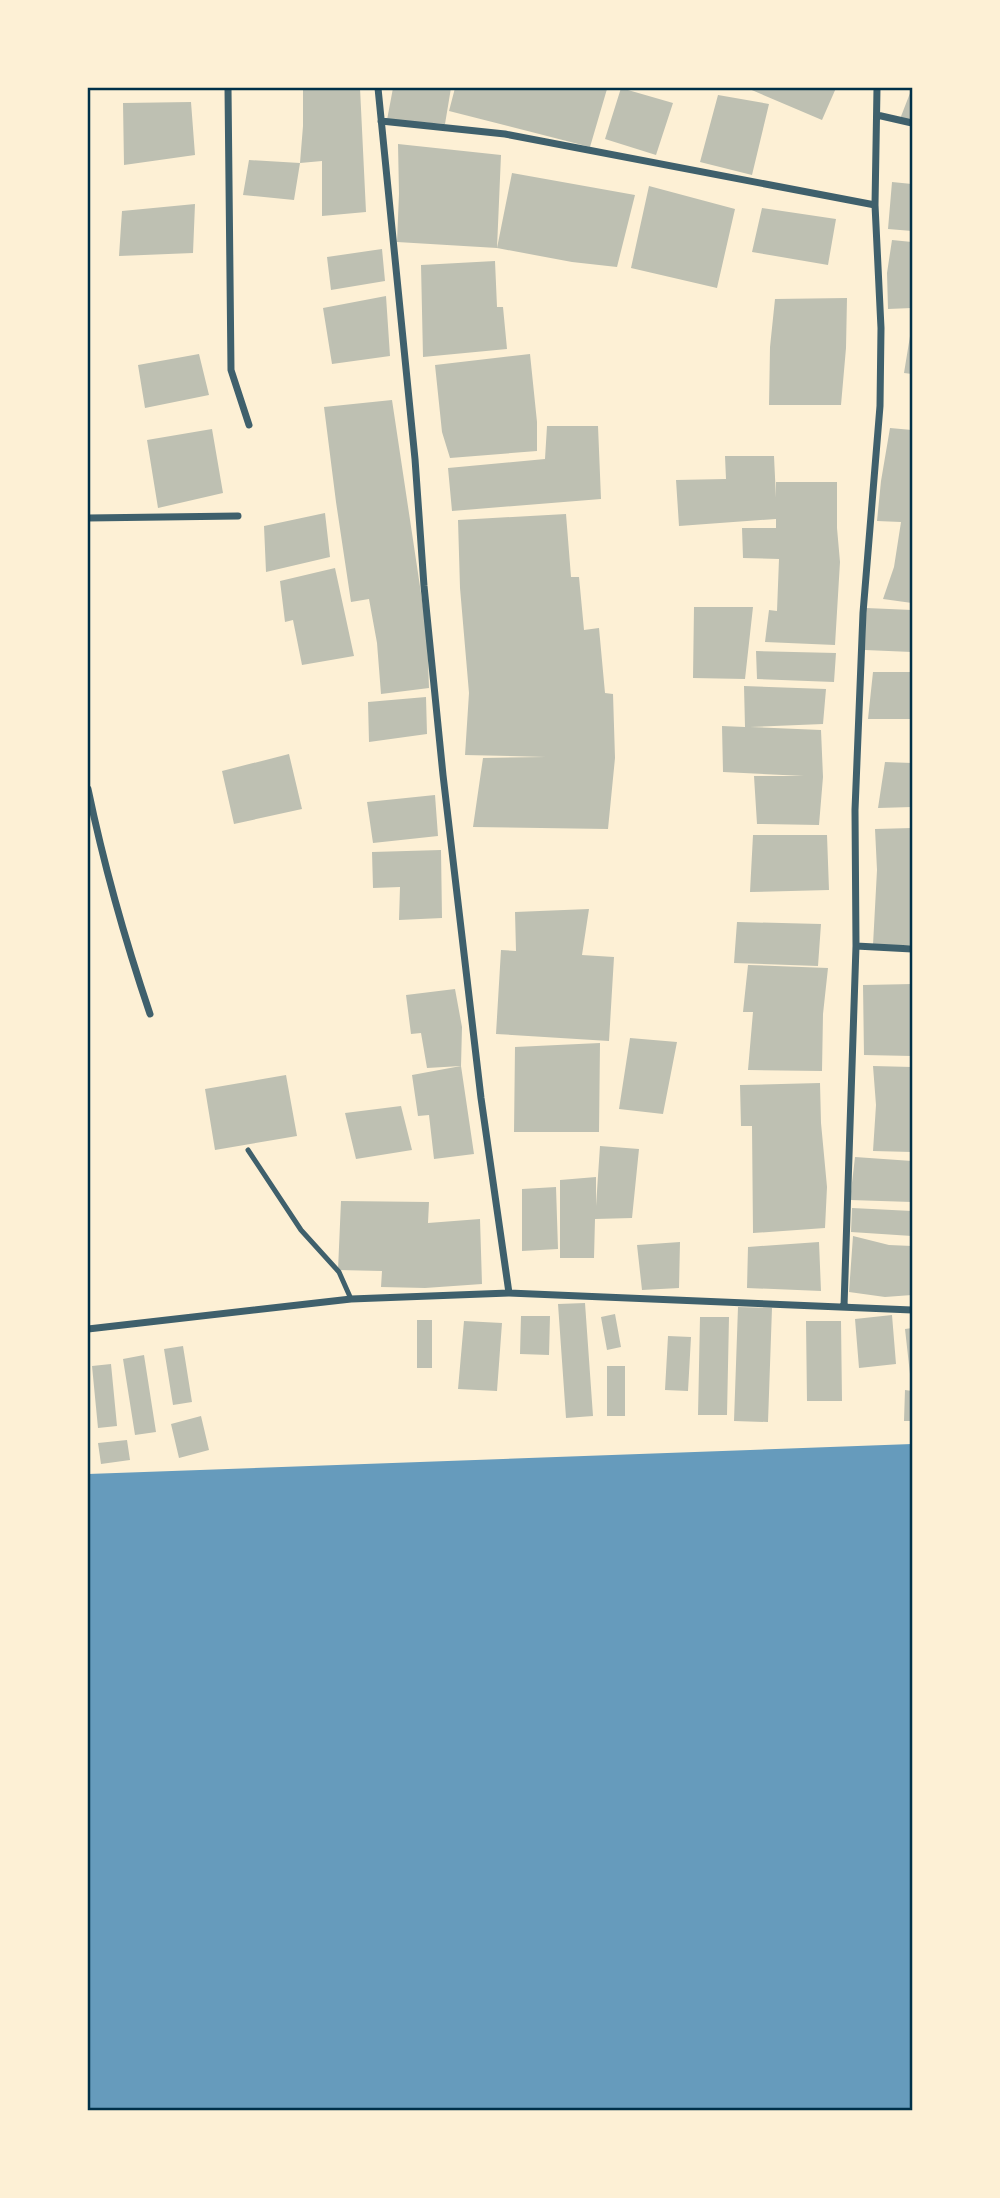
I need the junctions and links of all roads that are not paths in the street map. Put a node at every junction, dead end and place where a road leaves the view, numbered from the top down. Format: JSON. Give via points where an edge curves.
{"nodes":[{"id":1,"x":228,"y":88,"type":"edge"},
{"id":2,"x":378,"y":88,"type":"edge"},
{"id":3,"x":877,"y":88,"type":"edge"},
{"id":4,"x":877,"y":115,"type":"junction"},
{"id":5,"x":381,"y":121,"type":"junction"},
{"id":6,"x":912,"y":123,"type":"edge"},
{"id":7,"x":875,"y":205,"type":"junction"},
{"id":8,"x":249,"y":425,"type":"dead end"},
{"id":9,"x":238,"y":516,"type":"dead end"},
{"id":10,"x":88,"y":518,"type":"edge"},
{"id":11,"x":88,"y":789,"type":"edge"},
{"id":12,"x":856,"y":946,"type":"junction"},
{"id":13,"x":912,"y":949,"type":"edge"},
{"id":14,"x":150,"y":1014,"type":"dead end"},
{"id":15,"x":248,"y":1150,"type":"dead end"},
{"id":16,"x":509,"y":1293,"type":"junction"},
{"id":17,"x":351,"y":1299,"type":"junction"},
{"id":18,"x":844,"y":1306,"type":"junction"},
{"id":19,"x":912,"y":1310,"type":"edge"},
{"id":20,"x":88,"y":1329,"type":"edge"}],
"edges":[{"from":1,"to":8,"type":"street","via":[[231,370]]},
{"from":2,"to":5,"type":"street"},
{"from":3,"to":4,"type":"street"},
{"from":4,"to":6,"type":"street"},
{"from":4,"to":7,"type":"street"},
{"from":5,"to":7,"type":"street","via":[[505,134]]},
{"from":5,"to":16,"type":"street","via":[[444,788]]},
{"from":7,"to":12,"type":"street","via":[[880,393],[863,614],[855,810]]},
{"from":9,"to":10,"type":"street"},
{"from":11,"to":14,"type":"street","via":[[122,930]]},
{"from":12,"to":13,"type":"street"},
{"from":12,"to":18,"type":"street"},
{"from":15,"to":17,"type":"lane","via":[[301,1230],[339,1272]]},
{"from":16,"to":17,"type":"street"},
{"from":16,"to":18,"type":"street"},
{"from":17,"to":20,"type":"street"},
{"from":18,"to":19,"type":"street"}]}
